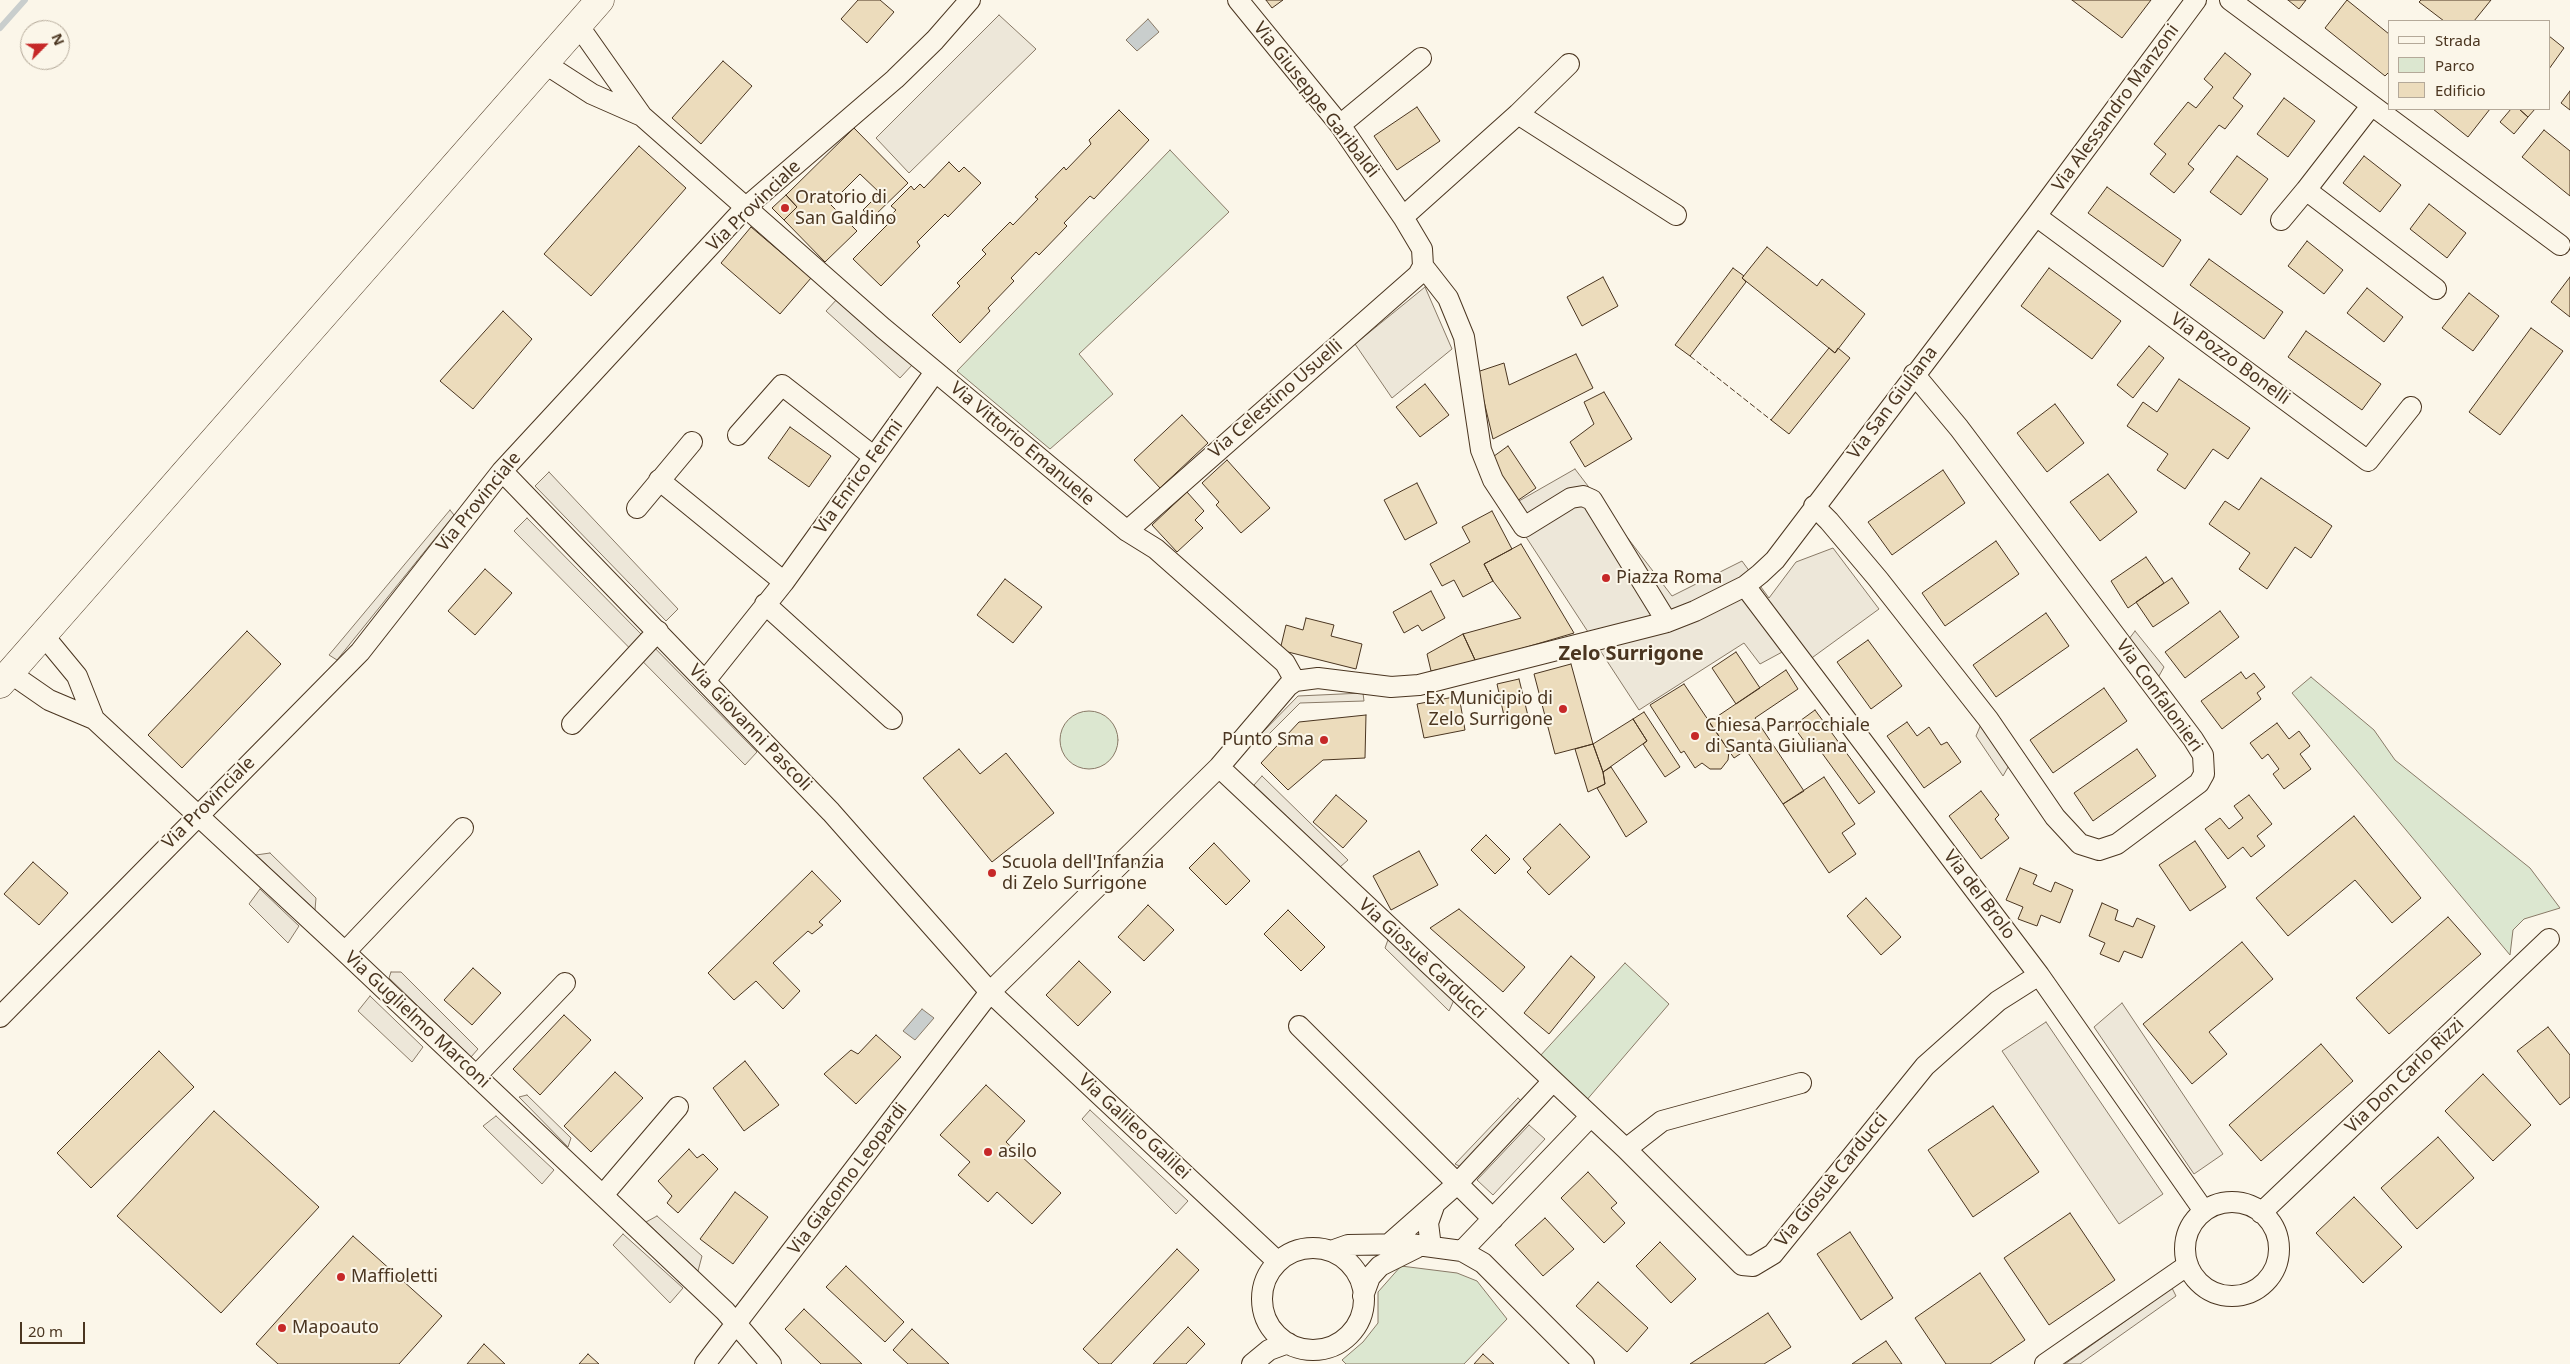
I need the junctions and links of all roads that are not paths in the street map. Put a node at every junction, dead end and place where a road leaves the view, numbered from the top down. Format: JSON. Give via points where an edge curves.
{"nodes":[{"id":1,"x":600,"y":0,"type":"edge"},
{"id":2,"x":970,"y":0,"type":"edge"},
{"id":3,"x":1238,"y":0,"type":"edge"},
{"id":4,"x":2196,"y":0,"type":"edge"},
{"id":5,"x":2230,"y":0,"type":"edge"},
{"id":6,"x":578,"y":25,"type":"junction"},
{"id":7,"x":1421,"y":58,"type":"dead end"},
{"id":8,"x":544,"y":62,"type":"junction"},
{"id":9,"x":1569,"y":64,"type":"dead end"},
{"id":10,"x":2371,"y":106,"type":"junction"},
{"id":11,"x":1518,"y":114,"type":"junction"},
{"id":12,"x":642,"y":116,"type":"junction"},
{"id":13,"x":1340,"y":125,"type":"junction"},
{"id":14,"x":2306,"y":190,"type":"junction"},
{"id":15,"x":745,"y":208,"type":"junction"},
{"id":16,"x":1676,"y":215,"type":"dead end"},
{"id":17,"x":2036,"y":216,"type":"junction"},
{"id":18,"x":1404,"y":217,"type":"junction"},
{"id":19,"x":2280,"y":220,"type":"dead end"},
{"id":20,"x":2560,"y":245,"type":"dead end"},
{"id":21,"x":1423,"y":266,"type":"junction"},
{"id":22,"x":2436,"y":290,"type":"dead end"},
{"id":23,"x":935,"y":372,"type":"junction"},
{"id":24,"x":1914,"y":374,"type":"junction"},
{"id":25,"x":2411,"y":407,"type":"dead end"},
{"id":26,"x":738,"y":435,"type":"dead end"},
{"id":27,"x":692,"y":442,"type":"dead end"},
{"id":28,"x":873,"y":456,"type":"junction"},
{"id":29,"x":502,"y":471,"type":"junction"},
{"id":30,"x":659,"y":480,"type":"junction"},
{"id":31,"x":1814,"y":506,"type":"junction"},
{"id":32,"x":637,"y":508,"type":"dead end"},
{"id":33,"x":1127,"y":530,"type":"junction"},
{"id":34,"x":784,"y":582,"type":"junction"},
{"id":35,"x":1745,"y":586,"type":"junction"},
{"id":36,"x":765,"y":604,"type":"junction"},
{"id":37,"x":1667,"y":622,"type":"junction"},
{"id":38,"x":658,"y":631,"type":"junction"},
{"id":39,"x":44,"y":636,"type":"junction"},
{"id":40,"x":5,"y":679,"type":"edge"},
{"id":41,"x":705,"y":680,"type":"junction"},
{"id":42,"x":1295,"y":681,"type":"junction"},
{"id":43,"x":892,"y":719,"type":"dead end"},
{"id":44,"x":94,"y":720,"type":"junction"},
{"id":45,"x":572,"y":724,"type":"dead end"},
{"id":46,"x":1219,"y":767,"type":"junction"},
{"id":47,"x":197,"y":815,"type":"junction"},
{"id":48,"x":463,"y":828,"type":"dead end"},
{"id":49,"x":2549,"y":939,"type":"dead end"},
{"id":50,"x":345,"y":952,"type":"junction"},
{"id":51,"x":2039,"y":975,"type":"junction"},
{"id":52,"x":565,"y":983,"type":"dead end"},
{"id":53,"x":990,"y":992,"type":"junction"},
{"id":54,"x":0,"y":1017,"type":"edge"},
{"id":55,"x":1299,"y":1026,"type":"dead end"},
{"id":56,"x":476,"y":1076,"type":"junction"},
{"id":57,"x":1552,"y":1082,"type":"junction"},
{"id":58,"x":1801,"y":1083,"type":"dead end"},
{"id":59,"x":678,"y":1107,"type":"dead end"},
{"id":60,"x":1590,"y":1117,"type":"junction"},
{"id":61,"x":1626,"y":1149,"type":"junction"},
{"id":62,"x":1457,"y":1184,"type":"junction"},
{"id":63,"x":603,"y":1195,"type":"junction"},
{"id":64,"x":1434,"y":1206,"type":"junction"},
{"id":65,"x":2204,"y":1211,"type":"junction"},
{"id":66,"x":2262,"y":1213,"type":"junction"},
{"id":67,"x":1493,"y":1219,"type":"junction"},
{"id":68,"x":1389,"y":1244,"type":"junction"},
{"id":69,"x":1426,"y":1247,"type":"junction"},
{"id":70,"x":1331,"y":1251,"type":"junction"},
{"id":71,"x":1462,"y":1251,"type":"junction"},
{"id":72,"x":1278,"y":1262,"type":"junction"},
{"id":73,"x":2188,"y":1265,"type":"junction"},
{"id":74,"x":1363,"y":1296,"type":"junction"},
{"id":75,"x":737,"y":1323,"type":"junction"},
{"id":76,"x":1288,"y":1343,"type":"junction"},
{"id":77,"x":705,"y":1364,"type":"edge"},
{"id":78,"x":770,"y":1364,"type":"edge"},
{"id":79,"x":1252,"y":1364,"type":"edge"},
{"id":80,"x":1584,"y":1364,"type":"edge"},
{"id":81,"x":2045,"y":1364,"type":"edge"}],
"edges":[{"from":1,"to":6,"type":"main road"},
{"from":2,"to":15,"type":"street","name":"Via Provinciale","via":[[895,79]]},
{"from":3,"to":13,"type":"street","name":"Via Giuseppe Garibaldi"},
{"from":4,"to":17,"type":"street","name":"Via Alessandro Manzoni"},
{"from":5,"to":10,"type":"street"},
{"from":6,"to":8,"type":"main road"},
{"from":6,"to":12,"type":"street"},
{"from":7,"to":13,"type":"street"},
{"from":8,"to":12,"type":"street","via":[[592,94]]},
{"from":8,"to":39,"type":"main road"},
{"from":9,"to":11,"type":"street"},
{"from":10,"to":14,"type":"street"},
{"from":10,"to":20,"type":"street"},
{"from":11,"to":16,"type":"street"},
{"from":11,"to":18,"type":"street"},
{"from":12,"to":15,"type":"street","name":"Via Vittorio Emanuele"},
{"from":13,"to":18,"type":"street","name":"Via Giuseppe Garibaldi"},
{"from":14,"to":19,"type":"street"},
{"from":14,"to":22,"type":"street"},
{"from":15,"to":23,"type":"street","name":"Via Vittorio Emanuele"},
{"from":15,"to":29,"type":"street","name":"Via Provinciale"},
{"from":17,"to":24,"type":"street","name":"Via San Giuliana"},
{"from":17,"to":25,"type":"street","name":"Via Pozzo Bonelli","via":[[2368,462]]},
{"from":18,"to":21,"type":"street","name":"Via Giuseppe Garibaldi","via":[[1422,250]]},
{"from":21,"to":33,"type":"street","name":"Via Celestino Usuelli","via":[[1418,275]]},
{"from":21,"to":37,"type":"street","name":"Via Giuseppe Garibaldi","via":[[1448,298],[1456,316],[1464,337],[1481,450],[1493,480],[1524,527],[1571,498],[1583,496],[1592,500]]},
{"from":23,"to":28,"type":"street","name":"Via Enrico Fermi"},
{"from":23,"to":33,"type":"street","name":"Via Vittorio Emanuele"},
{"from":24,"to":31,"type":"street","name":"Via San Giuliana"},
{"from":24,"to":31,"type":"street","name":"Via Confalonieri","via":[[1971,444],[2193,739],[2203,755],[2204,774],[2199,783],[2117,844],[2099,850],[2080,844],[2055,817],[1988,719],[1878,579]]},
{"from":26,"to":28,"type":"street","via":[[782,385]]},
{"from":27,"to":30,"type":"street"},
{"from":28,"to":34,"type":"street","name":"Via Enrico Fermi"},
{"from":29,"to":38,"type":"street","name":"Via Giovanni Pascoli"},
{"from":29,"to":47,"type":"street","name":"Via Provinciale","via":[[360,652]]},
{"from":30,"to":32,"type":"street"},
{"from":30,"to":34,"type":"street"},
{"from":31,"to":35,"type":"street","name":"Via San Giuliana","via":[[1775,560]]},
{"from":33,"to":42,"type":"street","name":"Via Vittorio Emanuele","via":[[1156,549],[1285,663]]},
{"from":34,"to":36,"type":"street","name":"Via Enrico Fermi"},
{"from":35,"to":37,"type":"street"},
{"from":35,"to":51,"type":"street","name":"Via del Brolo"},
{"from":36,"to":41,"type":"street","name":"Via Enrico Fermi"},
{"from":36,"to":43,"type":"street"},
{"from":37,"to":42,"type":"street","via":[[1419,685],[1391,687],[1318,678]]},
{"from":38,"to":41,"type":"street","name":"Via Giovanni Pascoli"},
{"from":38,"to":45,"type":"street"},
{"from":39,"to":40,"type":"main road"},
{"from":39,"to":44,"type":"street","name":"Via Guglielmo Marconi","via":[[77,676]]},
{"from":40,"to":44,"type":"street","name":"Via Guglielmo Marconi"},
{"from":41,"to":53,"type":"street","name":"Via Giovanni Pascoli","via":[[831,812]]},
{"from":42,"to":46,"type":"street","name":"Via Giacomo Leopardi","via":[[1279,693]]},
{"from":44,"to":47,"type":"street","name":"Via Guglielmo Marconi"},
{"from":46,"to":53,"type":"street","name":"Via Giacomo Leopardi"},
{"from":46,"to":57,"type":"street","name":"Via Giosuè Carducci"},
{"from":47,"to":50,"type":"street","name":"Via Guglielmo Marconi"},
{"from":47,"to":54,"type":"street","name":"Via Provinciale"},
{"from":48,"to":50,"type":"street"},
{"from":49,"to":66,"type":"street","name":"Via Don Carlo Rizzi"},
{"from":50,"to":56,"type":"street","name":"Via Guglielmo Marconi"},
{"from":51,"to":61,"type":"street","name":"Via Giosuè Carducci","via":[[1998,1001],[1925,1066],[1773,1254],[1753,1266],[1742,1265]]},
{"from":51,"to":65,"type":"street","name":"Via del Brolo"},
{"from":52,"to":56,"type":"street"},
{"from":53,"to":72,"type":"street","name":"Via Galileo Galilei"},
{"from":53,"to":75,"type":"street","name":"Via Giacomo Leopardi"},
{"from":55,"to":62,"type":"street"},
{"from":56,"to":63,"type":"street","name":"Via Guglielmo Marconi"},
{"from":57,"to":60,"type":"street","name":"Via Giosuè Carducci"},
{"from":57,"to":62,"type":"street"},
{"from":58,"to":61,"type":"street","via":[[1662,1121]]},
{"from":59,"to":63,"type":"street"},
{"from":60,"to":61,"type":"street","name":"Via Giosuè Carducci"},
{"from":60,"to":67,"type":"street"},
{"from":62,"to":64,"type":"street"},
{"from":62,"to":67,"type":"street"},
{"from":63,"to":75,"type":"street","name":"Via Guglielmo Marconi"},
{"from":64,"to":68,"type":"street"},
{"from":64,"to":69,"type":"street","via":[[1428,1223]]},
{"from":65,"to":66,"type":"street","via":[[2218,1204],[2233,1202],[2248,1205]]},
{"from":65,"to":73,"type":"street","via":[[2187,1235]]},
{"from":66,"to":73,"type":"street","via":[[2278,1239],[2274,1270],[2265,1283],[2252,1292],[2237,1296],[2214,1292],[2195,1278]]},
{"from":67,"to":71,"type":"street"},
{"from":68,"to":69,"type":"street"},
{"from":68,"to":70,"type":"street","via":[[1348,1245]]},
{"from":69,"to":71,"type":"street"},
{"from":69,"to":74,"type":"street","via":[[1380,1266],[1370,1277]]},
{"from":70,"to":72,"type":"street","via":[[1303,1249]]},
{"from":70,"to":74,"type":"street","via":[[1353,1269]]},
{"from":71,"to":80,"type":"street","via":[[1483,1263]]},
{"from":72,"to":76,"type":"street","via":[[1265,1282],[1262,1305],[1270,1327]]},
{"from":73,"to":81,"type":"street"},
{"from":74,"to":76,"type":"street","via":[[1359,1320],[1344,1339],[1316,1349],[1299,1348]]},
{"from":75,"to":77,"type":"street","name":"Via Giacomo Leopardi"},
{"from":75,"to":78,"type":"street","name":"Via Guglielmo Marconi"},
{"from":76,"to":79,"type":"street","via":[[1270,1350]]}]}
